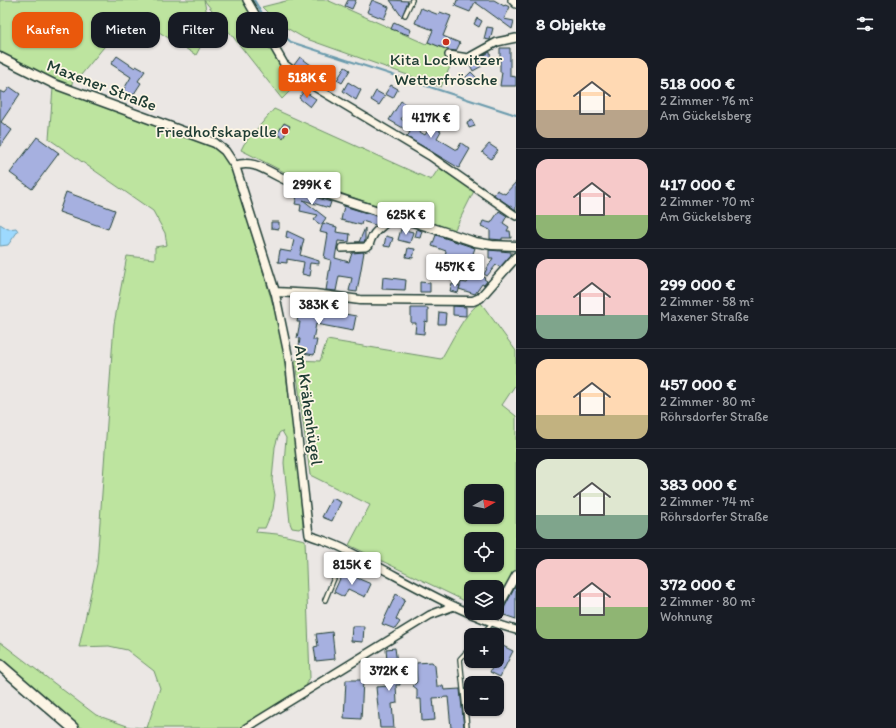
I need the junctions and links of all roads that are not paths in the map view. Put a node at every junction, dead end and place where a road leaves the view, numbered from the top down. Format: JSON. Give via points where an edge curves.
{"nodes":[{"id":1,"x":247,"y":0,"type":"edge"},
{"id":2,"x":412,"y":0,"type":"edge"},
{"id":3,"x":512,"y":0,"type":"edge"},
{"id":4,"x":516,"y":4,"type":"edge"},
{"id":5,"x":405,"y":15,"type":"dead end"},
{"id":6,"x":516,"y":38,"type":"edge"},
{"id":7,"x":449,"y":54,"type":"dead end"},
{"id":8,"x":0,"y":57,"type":"edge"},
{"id":9,"x":236,"y":166,"type":"junction"},
{"id":10,"x":390,"y":215,"type":"junction"},
{"id":11,"x":516,"y":216,"type":"edge"},
{"id":12,"x":516,"y":246,"type":"edge"},
{"id":13,"x":342,"y":248,"type":"dead end"},
{"id":14,"x":516,"y":257,"type":"edge"},
{"id":15,"x":275,"y":292,"type":"junction"},
{"id":16,"x":355,"y":554,"type":"junction"},
{"id":17,"x":516,"y":575,"type":"edge"},
{"id":18,"x":504,"y":597,"type":"edge"},
{"id":19,"x":324,"y":600,"type":"dead end"},
{"id":20,"x":454,"y":606,"type":"junction"},
{"id":21,"x":493,"y":620,"type":"edge"},
{"id":22,"x":492,"y":623,"type":"junction"},
{"id":23,"x":488,"y":628,"type":"edge"},
{"id":24,"x":516,"y":630,"type":"edge"},
{"id":25,"x":464,"y":655,"type":"edge"},
{"id":26,"x":0,"y":665,"type":"edge"},
{"id":27,"x":0,"y":673,"type":"edge"},
{"id":28,"x":64,"y":728,"type":"edge"},
{"id":29,"x":73,"y":728,"type":"edge"},
{"id":30,"x":246,"y":728,"type":"edge"},
{"id":31,"x":467,"y":728,"type":"edge"}],
"edges":[{"from":1,"to":11,"type":"street","via":[[284,64],[313,86],[430,156]]},
{"from":2,"to":5,"type":"lane"},
{"from":3,"to":4,"type":"street"},
{"from":6,"to":7,"type":"street","via":[[497,42],[468,58]]},
{"from":8,"to":9,"type":"street","name":"Maxener Straße","via":[[54,84],[215,143]]},
{"from":9,"to":10,"type":"street","via":[[252,163],[288,181]]},
{"from":9,"to":15,"type":"street","name":"Am Krähenhügel"},
{"from":10,"to":12,"type":"street","via":[[476,242]]},
{"from":10,"to":13,"type":"street","via":[[373,233],[369,245]]},
{"from":14,"to":15,"type":"street","via":[[480,298],[472,302],[360,300]]},
{"from":15,"to":16,"type":"street","name":"Am Krähenhügel","via":[[289,359],[309,534]]},
{"from":16,"to":19,"type":"lane","via":[[349,570],[342,567],[337,571]]},
{"from":16,"to":20,"type":"street"},
{"from":17,"to":18,"type":"street"},
{"from":20,"to":22,"type":"street"},
{"from":20,"to":30,"type":"street","via":[[430,615]]},
{"from":21,"to":22,"type":"street"},
{"from":22,"to":23,"type":"lane"},
{"from":22,"to":24,"type":"street"},
{"from":25,"to":31,"type":"lane","via":[[460,659]]},
{"from":26,"to":29,"type":"main road"},
{"from":27,"to":28,"type":"main road"}]}
